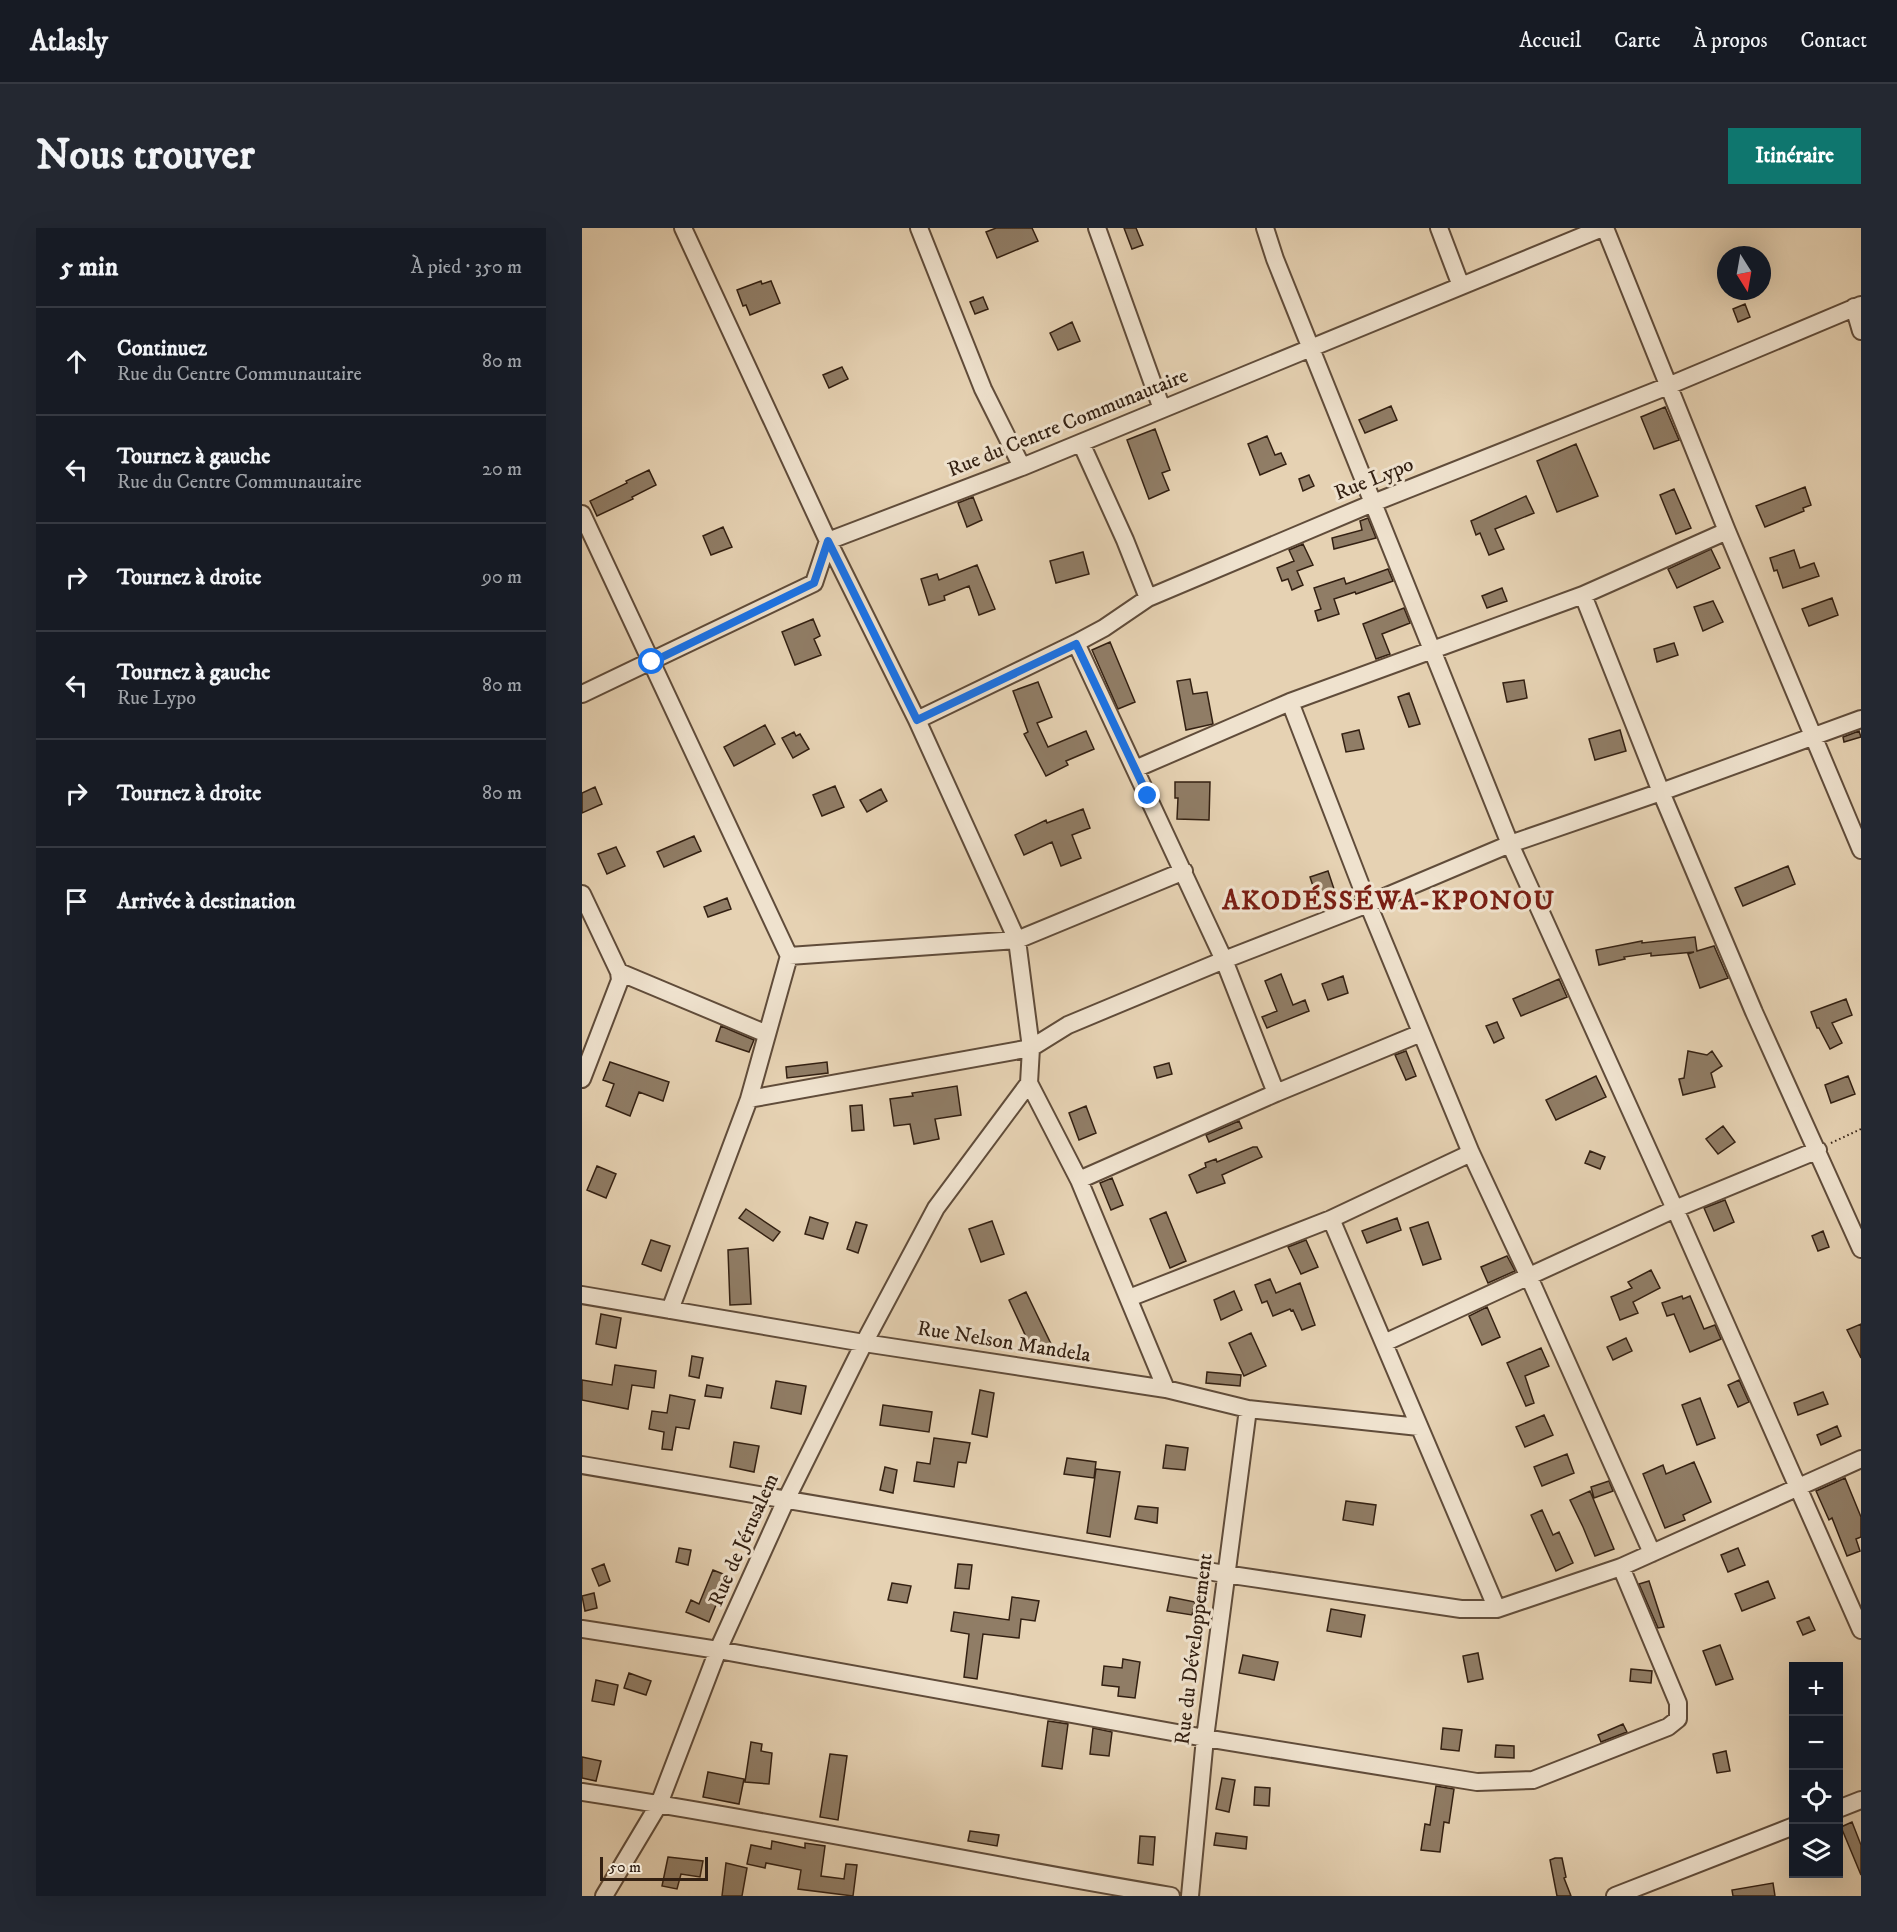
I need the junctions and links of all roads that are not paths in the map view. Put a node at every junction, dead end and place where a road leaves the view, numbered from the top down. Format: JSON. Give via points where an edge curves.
{"nodes":[{"id":1,"x":683,"y":228,"type":"edge"},
{"id":2,"x":919,"y":228,"type":"edge"},
{"id":3,"x":1097,"y":228,"type":"edge"},
{"id":4,"x":1265,"y":228,"type":"edge"},
{"id":5,"x":1439,"y":228,"type":"edge"},
{"id":6,"x":1603,"y":228,"type":"edge"},
{"id":7,"x":1461,"y":286,"type":"junction"},
{"id":8,"x":1858,"y":306,"type":"edge"},
{"id":9,"x":1861,"y":331,"type":"edge"},
{"id":10,"x":1312,"y":348,"type":"junction"},
{"id":11,"x":1668,"y":386,"type":"junction"},
{"id":12,"x":1162,"y":409,"type":"junction"},
{"id":13,"x":1081,"y":443,"type":"junction"},
{"id":14,"x":1022,"y":467,"type":"junction"},
{"id":15,"x":1373,"y":503,"type":"junction"},
{"id":16,"x":582,"y":514,"type":"edge"},
{"id":17,"x":1727,"y":531,"type":"junction"},
{"id":18,"x":828,"y":541,"type":"junction"},
{"id":19,"x":1583,"y":595,"type":"junction"},
{"id":20,"x":1148,"y":598,"type":"junction"},
{"id":21,"x":1076,"y":644,"type":"junction"},
{"id":22,"x":1433,"y":651,"type":"junction"},
{"id":23,"x":652,"y":662,"type":"junction"},
{"id":24,"x":582,"y":694,"type":"edge"},
{"id":25,"x":1290,"y":702,"type":"junction"},
{"id":26,"x":1861,"y":719,"type":"edge"},
{"id":27,"x":917,"y":720,"type":"junction"},
{"id":28,"x":1812,"y":736,"type":"junction"},
{"id":29,"x":1135,"y":769,"type":"junction"},
{"id":30,"x":1661,"y":792,"type":"junction"},
{"id":31,"x":1510,"y":844,"type":"junction"},
{"id":32,"x":1861,"y":850,"type":"edge"},
{"id":33,"x":1184,"y":871,"type":"junction"},
{"id":34,"x":582,"y":894,"type":"edge"},
{"id":35,"x":1368,"y":904,"type":"junction"},
{"id":36,"x":1017,"y":940,"type":"junction"},
{"id":37,"x":789,"y":956,"type":"junction"},
{"id":38,"x":1224,"y":960,"type":"junction"},
{"id":39,"x":619,"y":972,"type":"junction"},
{"id":40,"x":1421,"y":1033,"type":"junction"},
{"id":41,"x":767,"y":1034,"type":"junction"},
{"id":42,"x":587,"y":1048,"type":"edge"},
{"id":43,"x":1031,"y":1048,"type":"junction"},
{"id":44,"x":582,"y":1079,"type":"edge"},
{"id":45,"x":1029,"y":1083,"type":"junction"},
{"id":46,"x":1276,"y":1093,"type":"junction"},
{"id":47,"x":749,"y":1099,"type":"junction"},
{"id":48,"x":1818,"y":1150,"type":"junction"},
{"id":49,"x":1471,"y":1153,"type":"junction"},
{"id":50,"x":1079,"y":1180,"type":"junction"},
{"id":51,"x":1675,"y":1209,"type":"junction"},
{"id":52,"x":1331,"y":1219,"type":"junction"},
{"id":53,"x":1861,"y":1249,"type":"edge"},
{"id":54,"x":1529,"y":1277,"type":"junction"},
{"id":55,"x":582,"y":1295,"type":"edge"},
{"id":56,"x":1129,"y":1298,"type":"junction"},
{"id":57,"x":670,"y":1311,"type":"junction"},
{"id":58,"x":864,"y":1343,"type":"junction"},
{"id":59,"x":1384,"y":1343,"type":"junction"},
{"id":60,"x":1166,"y":1389,"type":"junction"},
{"id":61,"x":1248,"y":1409,"type":"junction"},
{"id":62,"x":1419,"y":1427,"type":"junction"},
{"id":63,"x":1861,"y":1459,"type":"edge"},
{"id":64,"x":582,"y":1465,"type":"edge"},
{"id":65,"x":1798,"y":1487,"type":"junction"},
{"id":66,"x":786,"y":1500,"type":"junction"},
{"id":67,"x":1652,"y":1553,"type":"junction"},
{"id":68,"x":1622,"y":1567,"type":"junction"},
{"id":69,"x":1225,"y":1574,"type":"junction"},
{"id":70,"x":1497,"y":1609,"type":"junction"},
{"id":71,"x":582,"y":1629,"type":"edge"},
{"id":72,"x":1861,"y":1630,"type":"edge"},
{"id":73,"x":718,"y":1650,"type":"junction"},
{"id":74,"x":1205,"y":1738,"type":"junction"},
{"id":75,"x":582,"y":1792,"type":"edge"},
{"id":76,"x":1861,"y":1800,"type":"edge"},
{"id":77,"x":659,"y":1804,"type":"junction"},
{"id":78,"x":1843,"y":1807,"type":"edge"},
{"id":79,"x":1789,"y":1828,"type":"edge"},
{"id":80,"x":604,"y":1896,"type":"edge"},
{"id":81,"x":1171,"y":1896,"type":"edge"},
{"id":82,"x":1190,"y":1896,"type":"edge"},
{"id":83,"x":1615,"y":1896,"type":"edge"}],
"edges":[{"from":1,"to":18,"type":"street"},
{"from":2,"to":14,"type":"street","via":[[983,389]]},
{"from":3,"to":12,"type":"street"},
{"from":4,"to":10,"type":"street"},
{"from":5,"to":7,"type":"street"},
{"from":6,"to":7,"type":"street","name":"Rue du Centre Communautaire"},
{"from":6,"to":11,"type":"street"},
{"from":7,"to":10,"type":"street","name":"Rue du Centre Communautaire"},
{"from":8,"to":9,"type":"street"},
{"from":8,"to":11,"type":"street","name":"Rue Lypo"},
{"from":10,"to":12,"type":"street","name":"Rue du Centre Communautaire"},
{"from":10,"to":15,"type":"street"},
{"from":11,"to":15,"type":"street","name":"Rue Lypo"},
{"from":11,"to":17,"type":"street"},
{"from":12,"to":13,"type":"street","name":"Rue du Centre Communautaire"},
{"from":13,"to":14,"type":"street","name":"Rue du Centre Communautaire"},
{"from":13,"to":20,"type":"street"},
{"from":14,"to":18,"type":"street","name":"Rue du Centre Communautaire"},
{"from":15,"to":20,"type":"street","name":"Rue Lypo"},
{"from":15,"to":22,"type":"street"},
{"from":16,"to":23,"type":"street"},
{"from":17,"to":19,"type":"street"},
{"from":17,"to":28,"type":"street"},
{"from":18,"to":23,"type":"street","via":[[814,583]]},
{"from":18,"to":27,"type":"street"},
{"from":19,"to":22,"type":"street"},
{"from":19,"to":30,"type":"street"},
{"from":20,"to":21,"type":"street","name":"Rue Lypo"},
{"from":21,"to":27,"type":"street","name":"Rue Lypo"},
{"from":21,"to":29,"type":"street"},
{"from":22,"to":25,"type":"street"},
{"from":22,"to":31,"type":"street"},
{"from":23,"to":24,"type":"street"},
{"from":23,"to":37,"type":"street"},
{"from":25,"to":29,"type":"street"},
{"from":25,"to":35,"type":"street"},
{"from":26,"to":28,"type":"street"},
{"from":27,"to":36,"type":"street"},
{"from":28,"to":30,"type":"street"},
{"from":28,"to":32,"type":"street"},
{"from":29,"to":33,"type":"street"},
{"from":30,"to":31,"type":"street"},
{"from":30,"to":48,"type":"street","via":[[1754,1012]]},
{"from":31,"to":35,"type":"street"},
{"from":31,"to":51,"type":"street"},
{"from":33,"to":36,"type":"street"},
{"from":33,"to":38,"type":"street"},
{"from":34,"to":39,"type":"street"},
{"from":35,"to":38,"type":"street"},
{"from":35,"to":40,"type":"street"},
{"from":36,"to":37,"type":"street"},
{"from":36,"to":43,"type":"street"},
{"from":37,"to":41,"type":"street"},
{"from":38,"to":43,"type":"street","via":[[1068,1025]]},
{"from":38,"to":46,"type":"street"},
{"from":39,"to":41,"type":"street"},
{"from":39,"to":42,"type":"street","via":[[618,987]]},
{"from":40,"to":46,"type":"street"},
{"from":40,"to":49,"type":"street"},
{"from":41,"to":47,"type":"street"},
{"from":42,"to":44,"type":"street"},
{"from":43,"to":45,"type":"street"},
{"from":43,"to":47,"type":"street"},
{"from":45,"to":50,"type":"street"},
{"from":45,"to":58,"type":"street","name":"Rue de Jérusalem","via":[[936,1208]]},
{"from":46,"to":50,"type":"street"},
{"from":47,"to":57,"type":"street"},
{"from":48,"to":51,"type":"street"},
{"from":48,"to":53,"type":"street"},
{"from":49,"to":52,"type":"street"},
{"from":49,"to":54,"type":"street"},
{"from":50,"to":56,"type":"street"},
{"from":51,"to":54,"type":"street"},
{"from":51,"to":65,"type":"street"},
{"from":52,"to":56,"type":"street"},
{"from":52,"to":59,"type":"street"},
{"from":54,"to":59,"type":"street"},
{"from":54,"to":67,"type":"street"},
{"from":55,"to":57,"type":"street","name":"Rue Nelson Mandela"},
{"from":56,"to":60,"type":"street"},
{"from":57,"to":58,"type":"street","name":"Rue Nelson Mandela"},
{"from":58,"to":60,"type":"street","name":"Rue Nelson Mandela"},
{"from":58,"to":66,"type":"street","name":"Rue de Jérusalem"},
{"from":59,"to":62,"type":"street"},
{"from":60,"to":61,"type":"street","name":"Rue Nelson Mandela"},
{"from":61,"to":62,"type":"street","name":"Rue Nelson Mandela"},
{"from":61,"to":69,"type":"street","name":"Rue du Développement"},
{"from":62,"to":70,"type":"street"},
{"from":63,"to":65,"type":"street"},
{"from":64,"to":66,"type":"street"},
{"from":65,"to":67,"type":"street"},
{"from":65,"to":72,"type":"street"},
{"from":66,"to":69,"type":"street"},
{"from":66,"to":73,"type":"street","name":"Rue de Jérusalem"},
{"from":67,"to":68,"type":"street"},
{"from":68,"to":70,"type":"street"},
{"from":68,"to":74,"type":"street","via":[[1678,1703],[1678,1719],[1668,1727],[1533,1780],[1477,1782]]},
{"from":69,"to":70,"type":"street","via":[[1461,1609]]},
{"from":69,"to":74,"type":"street","name":"Rue du Développement"},
{"from":71,"to":73,"type":"street"},
{"from":73,"to":74,"type":"street"},
{"from":73,"to":77,"type":"street","name":"Rue de Jérusalem"},
{"from":74,"to":82,"type":"street","name":"Rue du Développement"},
{"from":75,"to":77,"type":"street"},
{"from":76,"to":78,"type":"street"},
{"from":77,"to":80,"type":"street","name":"Rue de Jérusalem"},
{"from":77,"to":81,"type":"street"},
{"from":79,"to":83,"type":"street"}]}
